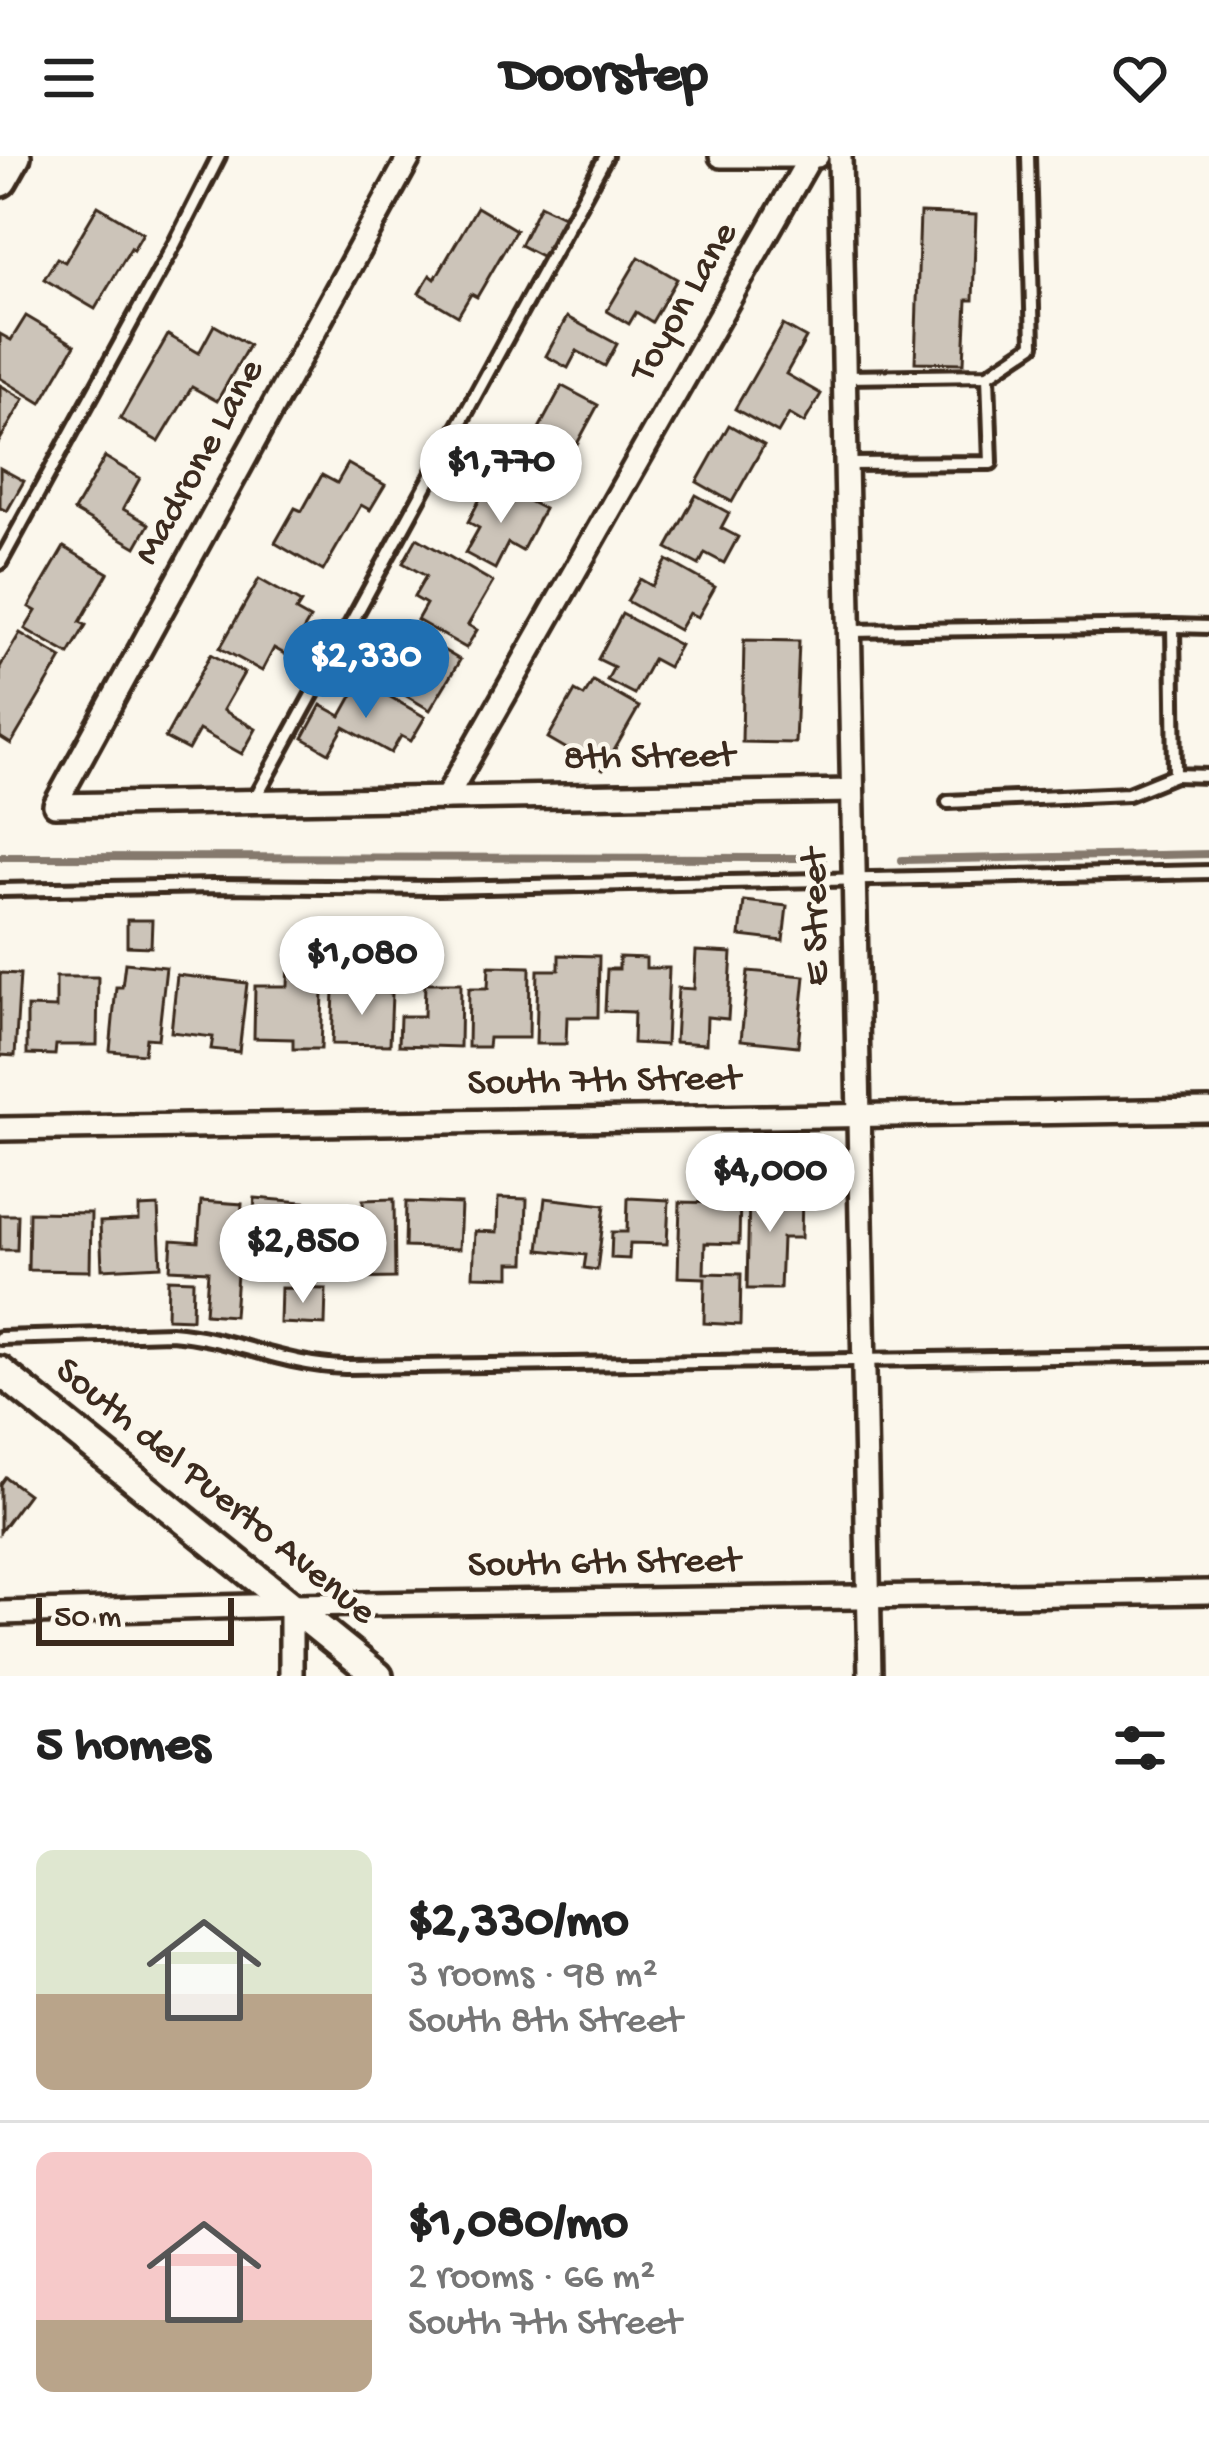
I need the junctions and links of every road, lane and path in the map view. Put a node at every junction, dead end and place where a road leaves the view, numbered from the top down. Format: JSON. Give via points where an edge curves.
{"nodes":[{"id":1,"x":13,"y":156,"type":"edge"},
{"id":2,"x":219,"y":156,"type":"edge"},
{"id":3,"x":410,"y":156,"type":"edge"},
{"id":4,"x":606,"y":156,"type":"edge"},
{"id":5,"x":721,"y":156,"type":"edge"},
{"id":6,"x":830,"y":156,"type":"edge"},
{"id":7,"x":840,"y":156,"type":"edge"},
{"id":8,"x":1028,"y":156,"type":"edge"},
{"id":9,"x":811,"y":157,"type":"edge"},
{"id":10,"x":0,"y":179,"type":"edge"},
{"id":11,"x":988,"y":375,"type":"junction"},
{"id":12,"x":844,"y":377,"type":"junction"},
{"id":13,"x":846,"y":464,"type":"junction"},
{"id":14,"x":0,"y":563,"type":"edge"},
{"id":15,"x":1173,"y":626,"type":"junction"},
{"id":16,"x":1209,"y":627,"type":"edge"},
{"id":17,"x":849,"y":631,"type":"junction"},
{"id":18,"x":1175,"y":775,"type":"junction"},
{"id":19,"x":1209,"y":776,"type":"edge"},
{"id":20,"x":852,"y":791,"type":"junction"},
{"id":21,"x":446,"y":798,"type":"junction"},
{"id":22,"x":254,"y":801,"type":"junction"},
{"id":23,"x":948,"y":802,"type":"dead end"},
{"id":24,"x":56,"y":805,"type":"joint"},
{"id":25,"x":1209,"y":872,"type":"edge"},
{"id":26,"x":854,"y":879,"type":"junction"},
{"id":27,"x":0,"y":890,"type":"edge"},
{"id":28,"x":1209,"y":1110,"type":"edge"},
{"id":29,"x":858,"y":1114,"type":"junction"},
{"id":30,"x":0,"y":1129,"type":"edge"},
{"id":31,"x":0,"y":1338,"type":"edge"},
{"id":32,"x":1209,"y":1355,"type":"edge"},
{"id":33,"x":863,"y":1360,"type":"junction"},
{"id":34,"x":0,"y":1371,"type":"edge"},
{"id":35,"x":1209,"y":1592,"type":"edge"},
{"id":36,"x":868,"y":1598,"type":"junction"},
{"id":37,"x":291,"y":1605,"type":"junction"},
{"id":38,"x":0,"y":1613,"type":"edge"},
{"id":39,"x":291,"y":1676,"type":"edge"},
{"id":40,"x":378,"y":1676,"type":"edge"},
{"id":41,"x":870,"y":1676,"type":"edge"}],
"edges":[{"from":1,"to":10,"type":"main road"},
{"from":2,"to":14,"type":"lane"},
{"from":3,"to":24,"type":"street","name":"Madrone Lane"},
{"from":4,"to":22,"type":"lane"},
{"from":5,"to":9,"type":"street"},
{"from":6,"to":9,"type":"street"},
{"from":7,"to":12,"type":"street","name":"E Street"},
{"from":8,"to":11,"type":"lane","via":[[1033,345]]},
{"from":9,"to":21,"type":"street","name":"Toyon Lane"},
{"from":11,"to":12,"type":"lane"},
{"from":11,"to":13,"type":"lane","via":[[991,463]]},
{"from":12,"to":13,"type":"street","name":"E Street"},
{"from":13,"to":17,"type":"street","name":"E Street"},
{"from":15,"to":16,"type":"lane"},
{"from":15,"to":17,"type":"lane"},
{"from":15,"to":18,"type":"lane"},
{"from":17,"to":20,"type":"street","name":"E Street"},
{"from":18,"to":19,"type":"lane"},
{"from":18,"to":23,"type":"lane","via":[[1127,794]]},
{"from":20,"to":21,"type":"street","name":"8th Street"},
{"from":20,"to":26,"type":"street","name":"E Street"},
{"from":21,"to":22,"type":"street","name":"8th Street"},
{"from":22,"to":24,"type":"street","name":"8th Street"},
{"from":25,"to":26,"type":"lane"},
{"from":26,"to":27,"type":"lane"},
{"from":26,"to":29,"type":"street","name":"E Street"},
{"from":28,"to":29,"type":"street","name":"South 7th Street"},
{"from":29,"to":30,"type":"street","name":"South 7th Street"},
{"from":29,"to":33,"type":"street","name":"E Street"},
{"from":31,"to":33,"type":"lane","via":[[196,1335],[319,1366]]},
{"from":32,"to":33,"type":"lane"},
{"from":33,"to":36,"type":"street","name":"E Street"},
{"from":34,"to":37,"type":"street","name":"South del Puerto Avenue"},
{"from":35,"to":36,"type":"street","name":"South 6th Street"},
{"from":36,"to":37,"type":"street","name":"South 6th Street"},
{"from":36,"to":41,"type":"street","name":"E Street"},
{"from":37,"to":38,"type":"street","name":"South 6th Street"},
{"from":37,"to":39,"type":"street"},
{"from":37,"to":40,"type":"street","name":"South del Puerto Avenue"}]}
